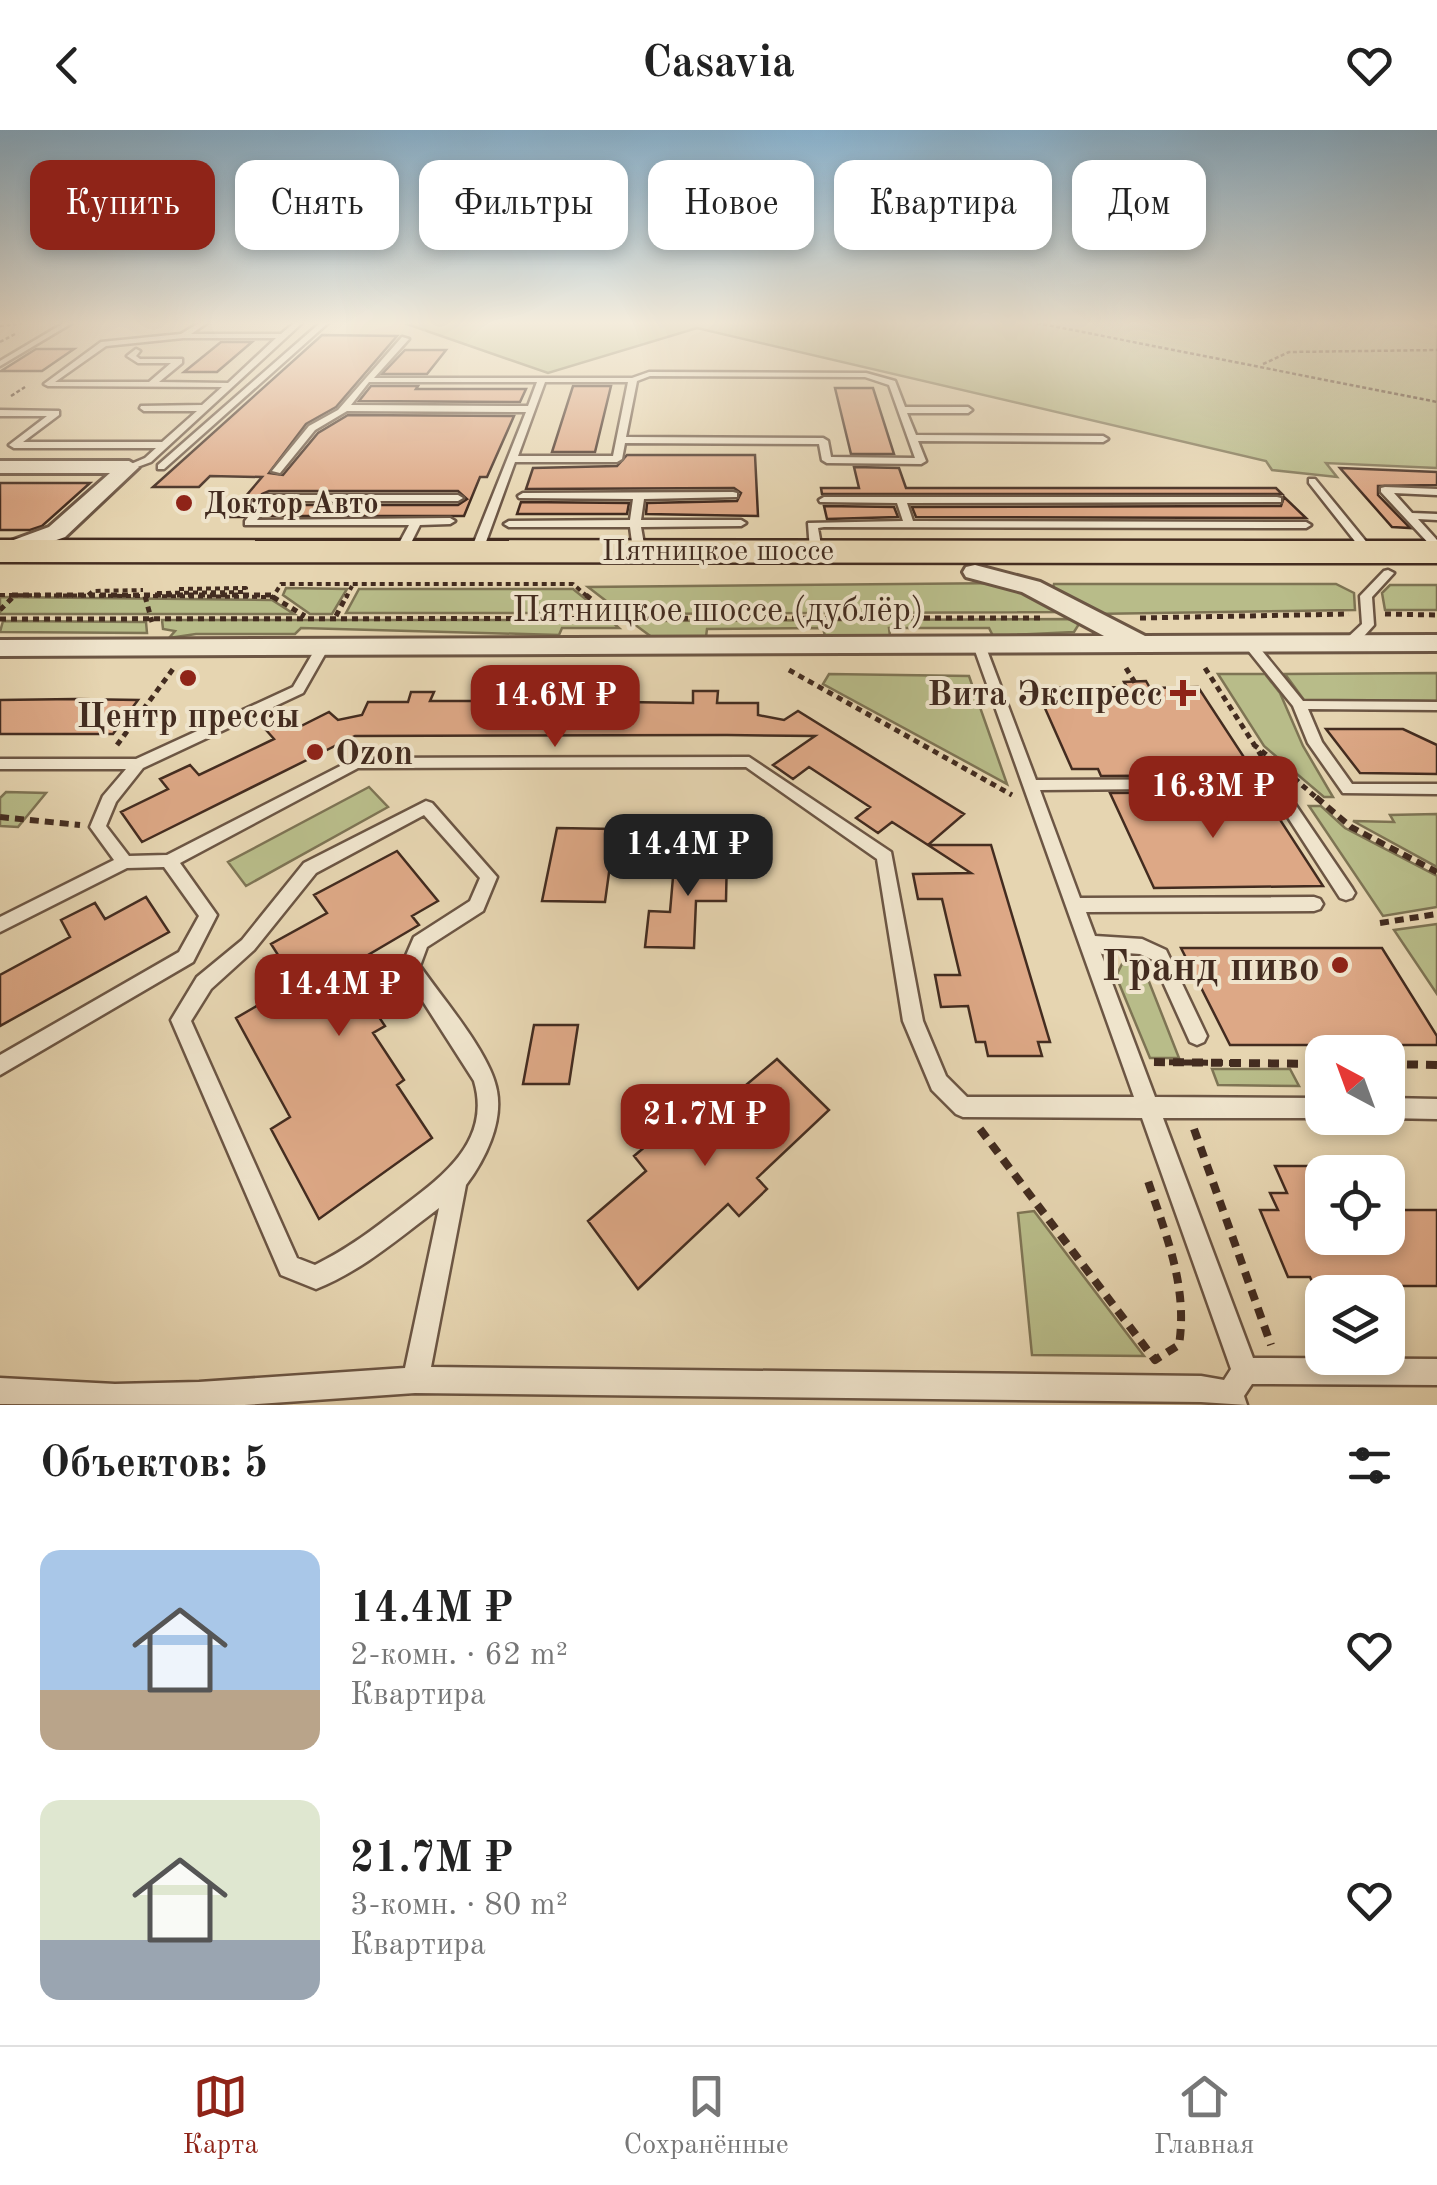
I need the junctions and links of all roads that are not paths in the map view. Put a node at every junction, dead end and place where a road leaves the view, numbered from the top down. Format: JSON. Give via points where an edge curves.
{"nodes":[{"id":1,"x":75,"y":382,"type":"edge"},
{"id":2,"x":256,"y":382,"type":"edge"},
{"id":3,"x":365,"y":382,"type":"edge"},
{"id":4,"x":541,"y":382,"type":"edge"},
{"id":5,"x":633,"y":382,"type":"edge"},
{"id":6,"x":891,"y":382,"type":"edge"},
{"id":7,"x":151,"y":384,"type":"joint"},
{"id":8,"x":231,"y":384,"type":"joint"},
{"id":9,"x":144,"y":408,"type":"dead end"},
{"id":10,"x":206,"y":408,"type":"junction"},
{"id":11,"x":344,"y":408,"type":"junction"},
{"id":12,"x":530,"y":408,"type":"junction"},
{"id":13,"x":902,"y":410,"type":"junction"},
{"id":14,"x":968,"y":410,"type":"dead end"},
{"id":15,"x":0,"y":413,"type":"edge"},
{"id":16,"x":913,"y":438,"type":"junction"},
{"id":17,"x":1104,"y":438,"type":"dead end"},
{"id":18,"x":621,"y":440,"type":"junction"},
{"id":19,"x":166,"y":445,"type":"junction"},
{"id":20,"x":510,"y":459,"type":"junction"},
{"id":21,"x":0,"y":467,"type":"edge"},
{"id":22,"x":129,"y":467,"type":"junction"},
{"id":23,"x":161,"y":468,"type":"dead end"},
{"id":24,"x":276,"y":471,"type":"dead end"},
{"id":25,"x":1312,"y":480,"type":"dead end"},
{"id":26,"x":1437,"y":492,"type":"edge"},
{"id":27,"x":734,"y":495,"type":"dead end"},
{"id":28,"x":522,"y":496,"type":"dead end"},
{"id":29,"x":639,"y":496,"type":"junction"},
{"id":30,"x":438,"y":498,"type":"junction"},
{"id":31,"x":458,"y":498,"type":"dead end"},
{"id":32,"x":824,"y":500,"type":"dead end"},
{"id":33,"x":901,"y":500,"type":"junction"},
{"id":34,"x":1081,"y":500,"type":"junction"},
{"id":35,"x":1277,"y":500,"type":"dead end"},
{"id":36,"x":1412,"y":516,"type":"junction"},
{"id":37,"x":1437,"y":517,"type":"edge"},
{"id":38,"x":450,"y":521,"type":"dead end"},
{"id":39,"x":741,"y":523,"type":"dead end"},
{"id":40,"x":1097,"y":523,"type":"junction"},
{"id":41,"x":509,"y":524,"type":"dead end"},
{"id":42,"x":909,"y":524,"type":"junction"},
{"id":43,"x":1306,"y":525,"type":"dead end"},
{"id":44,"x":415,"y":531,"type":"junction"},
{"id":45,"x":637,"y":537,"type":"junction"},
{"id":46,"x":64,"y":541,"type":"junction"},
{"id":47,"x":1437,"y":549,"type":"edge"},
{"id":48,"x":477,"y":550,"type":"junction"},
{"id":49,"x":816,"y":551,"type":"junction"},
{"id":50,"x":1379,"y":563,"type":"junction"},
{"id":51,"x":5,"y":567,"type":"edge"},
{"id":52,"x":975,"y":572,"type":"junction"},
{"id":53,"x":1437,"y":573,"type":"edge"},
{"id":54,"x":1350,"y":643,"type":"junction"},
{"id":55,"x":1437,"y":643,"type":"edge"},
{"id":56,"x":1248,"y":644,"type":"junction"},
{"id":57,"x":979,"y":645,"type":"junction"},
{"id":58,"x":0,"y":648,"type":"edge"},
{"id":59,"x":322,"y":648,"type":"junction"},
{"id":60,"x":1133,"y":656,"type":"junction"},
{"id":61,"x":1299,"y":705,"type":"junction"},
{"id":62,"x":1429,"y":706,"type":"edge"},
{"id":63,"x":1437,"y":723,"type":"edge"},
{"id":64,"x":0,"y":764,"type":"edge"},
{"id":65,"x":138,"y":764,"type":"junction"},
{"id":66,"x":1437,"y":789,"type":"edge"},
{"id":67,"x":1024,"y":792,"type":"junction"},
{"id":68,"x":169,"y":861,"type":"junction"},
{"id":69,"x":124,"y":862,"type":"junction"},
{"id":70,"x":1346,"y":894,"type":"dead end"},
{"id":71,"x":1314,"y":904,"type":"dead end"},
{"id":72,"x":1074,"y":905,"type":"junction"},
{"id":73,"x":0,"y":925,"type":"edge"},
{"id":74,"x":1088,"y":943,"type":"junction"},
{"id":75,"x":1197,"y":1036,"type":"dead end"},
{"id":76,"x":0,"y":1066,"type":"edge"},
{"id":77,"x":1147,"y":1106,"type":"junction"},
{"id":78,"x":1305,"y":1108,"type":"edge"},
{"id":79,"x":1405,"y":1108,"type":"edge"},
{"id":80,"x":1437,"y":1108,"type":"edge"},
{"id":81,"x":456,"y":1180,"type":"junction"},
{"id":82,"x":1245,"y":1371,"type":"junction"},
{"id":83,"x":1437,"y":1372,"type":"edge"},
{"id":84,"x":415,"y":1380,"type":"junction"},
{"id":85,"x":0,"y":1392,"type":"edge"},
{"id":86,"x":861,"y":1395,"type":"edge"},
{"id":87,"x":197,"y":1400,"type":"edge"},
{"id":88,"x":1232,"y":1400,"type":"edge"},
{"id":89,"x":113,"y":1401,"type":"edge"}],
"edges":[{"from":1,"to":7,"type":"lane"},
{"from":2,"to":23,"type":"lane"},
{"from":3,"to":11,"type":"lane"},
{"from":4,"to":12,"type":"lane"},
{"from":5,"to":18,"type":"lane"},
{"from":6,"to":13,"type":"lane"},
{"from":7,"to":8,"type":"lane"},
{"from":8,"to":10,"type":"lane"},
{"from":9,"to":10,"type":"lane"},
{"from":10,"to":19,"type":"lane"},
{"from":11,"to":12,"type":"lane"},
{"from":11,"to":24,"type":"lane","via":[[312,428]]},
{"from":12,"to":20,"type":"lane"},
{"from":13,"to":14,"type":"lane"},
{"from":13,"to":16,"type":"lane"},
{"from":15,"to":19,"type":"lane","via":[[56,413],[14,444]]},
{"from":16,"to":17,"type":"lane"},
{"from":16,"to":18,"type":"lane","via":[[921,460],[826,460],[823,440]]},
{"from":18,"to":20,"type":"lane","via":[[618,460]]},
{"from":19,"to":22,"type":"lane"},
{"from":20,"to":48,"type":"lane"},
{"from":21,"to":22,"type":"street"},
{"from":22,"to":46,"type":"street"},
{"from":25,"to":50,"type":"lane"},
{"from":26,"to":36,"type":"lane","via":[[1385,490]]},
{"from":27,"to":29,"type":"lane"},
{"from":28,"to":29,"type":"lane"},
{"from":29,"to":45,"type":"lane"},
{"from":30,"to":31,"type":"lane"},
{"from":30,"to":44,"type":"lane"},
{"from":30,"to":44,"type":"lane","via":[[269,498],[249,523]]},
{"from":32,"to":33,"type":"lane"},
{"from":33,"to":34,"type":"lane"},
{"from":33,"to":42,"type":"lane"},
{"from":34,"to":35,"type":"lane"},
{"from":34,"to":40,"type":"lane"},
{"from":36,"to":37,"type":"lane"},
{"from":36,"to":47,"type":"lane"},
{"from":38,"to":44,"type":"lane"},
{"from":39,"to":45,"type":"lane"},
{"from":40,"to":42,"type":"lane"},
{"from":40,"to":43,"type":"lane"},
{"from":41,"to":45,"type":"lane"},
{"from":42,"to":49,"type":"lane","via":[[812,526]]},
{"from":44,"to":46,"type":"main road","name":"Пятницкое шоссе"},
{"from":44,"to":48,"type":"main road","name":"Пятницкое шоссе"},
{"from":45,"to":48,"type":"main road","name":"Пятницкое шоссе"},
{"from":45,"to":49,"type":"main road","name":"Пятницкое шоссе"},
{"from":46,"to":51,"type":"main road","name":"Пятницкое шоссе"},
{"from":47,"to":50,"type":"main road","name":"Пятницкое шоссе"},
{"from":49,"to":50,"type":"main road","name":"Пятницкое шоссе"},
{"from":50,"to":52,"type":"main road","name":"Пятницкое шоссе"},
{"from":50,"to":53,"type":"main road","name":"Пятницкое шоссе"},
{"from":50,"to":54,"type":"lane","via":[[1366,596],[1368,625]]},
{"from":51,"to":52,"type":"main road","name":"Пятницкое шоссе"},
{"from":52,"to":60,"type":"street","via":[[1032,588],[1087,618]]},
{"from":54,"to":55,"type":"street","name":"Пятницкое шоссе (дублёр)"},
{"from":54,"to":56,"type":"street","name":"Пятницкое шоссе (дублёр)"},
{"from":56,"to":60,"type":"street","name":"Пятницкое шоссе (дублёр)"},
{"from":56,"to":61,"type":"lane"},
{"from":57,"to":59,"type":"street","name":"Пятницкое шоссе (дублёр)"},
{"from":57,"to":60,"type":"street","name":"Пятницкое шоссе (дублёр)"},
{"from":57,"to":67,"type":"lane"},
{"from":58,"to":59,"type":"street","name":"Пятницкое шоссе (дублёр)"},
{"from":59,"to":65,"type":"lane","via":[[298,690]]},
{"from":61,"to":62,"type":"lane"},
{"from":61,"to":66,"type":"lane","via":[[1315,744],[1348,789]]},
{"from":62,"to":63,"type":"lane"},
{"from":64,"to":65,"type":"lane"},
{"from":65,"to":69,"type":"lane","via":[[109,800],[98,827]]},
{"from":67,"to":70,"type":"lane","via":[[1272,783]]},
{"from":67,"to":72,"type":"lane"},
{"from":68,"to":69,"type":"lane"},
{"from":68,"to":76,"type":"lane","via":[[208,915],[186,957]]},
{"from":68,"to":77,"type":"lane","via":[[356,764],[749,762],[885,856],[913,1020],[939,1083],[963,1107]]},
{"from":69,"to":73,"type":"lane"},
{"from":71,"to":72,"type":"lane"},
{"from":72,"to":74,"type":"lane"},
{"from":74,"to":75,"type":"lane","via":[[1160,955]]},
{"from":74,"to":77,"type":"lane"},
{"from":77,"to":78,"type":"lane"},
{"from":77,"to":82,"type":"lane"},
{"from":79,"to":80,"type":"lane"},
{"from":81,"to":81,"type":"lane","via":[[472,1160],[485,1121],[486,1084],[410,966],[420,942],[476,906],[489,877],[426,806],[310,868],[248,945],[204,983],[180,1020],[289,1267],[316,1277],[358,1256]]},
{"from":81,"to":84,"type":"lane"},
{"from":82,"to":83,"type":"lane"},
{"from":82,"to":88,"type":"lane"},
{"from":84,"to":86,"type":"lane"},
{"from":84,"to":87,"type":"lane"},
{"from":85,"to":89,"type":"lane"},
{"from":86,"to":88,"type":"lane","via":[[1200,1388]]},
{"from":87,"to":89,"type":"lane"}]}
